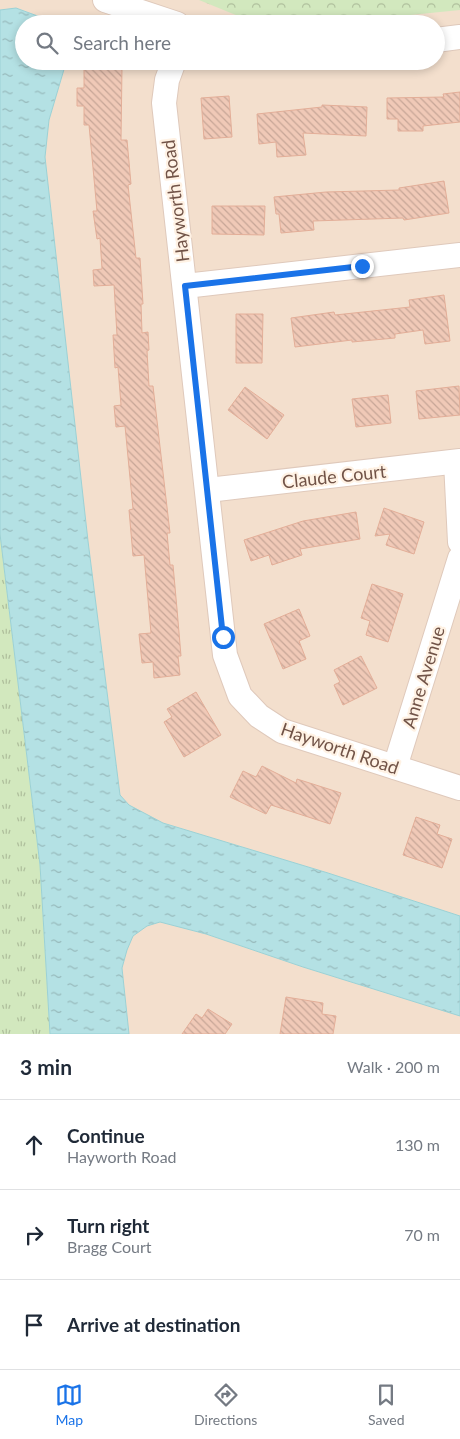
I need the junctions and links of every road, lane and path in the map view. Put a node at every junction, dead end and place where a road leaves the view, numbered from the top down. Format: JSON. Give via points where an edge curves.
{"nodes":[{"id":1,"x":105,"y":0,"type":"edge"},
{"id":2,"x":150,"y":15,"type":"edge"},
{"id":3,"x":460,"y":37,"type":"edge"},
{"id":4,"x":445,"y":39,"type":"edge"},
{"id":5,"x":171,"y":70,"type":"edge"},
{"id":6,"x":460,"y":256,"type":"edge"},
{"id":7,"x":185,"y":286,"type":"junction"},
{"id":8,"x":458,"y":462,"type":"edge"},
{"id":9,"x":208,"y":490,"type":"junction"},
{"id":10,"x":460,"y":542,"type":"edge"},
{"id":11,"x":460,"y":558,"type":"edge"},
{"id":12,"x":395,"y":767,"type":"junction"},
{"id":13,"x":460,"y":788,"type":"edge"}],
"edges":[{"from":1,"to":2,"type":"street"},
{"from":3,"to":4,"type":"street"},
{"from":5,"to":7,"type":"street","name":"Hayworth Road","via":[[164,103]]},
{"from":6,"to":7,"type":"street"},
{"from":7,"to":9,"type":"street","name":"Hayworth Road"},
{"from":8,"to":9,"type":"street","name":"Claude Court"},
{"from":8,"to":10,"type":"street"},
{"from":9,"to":12,"type":"street","name":"Hayworth Road","via":[[225,655],[240,696],[259,716],[282,731]]},
{"from":11,"to":12,"type":"street","name":"Anne Avenue"},
{"from":12,"to":13,"type":"street","name":"Hayworth Road"}]}
